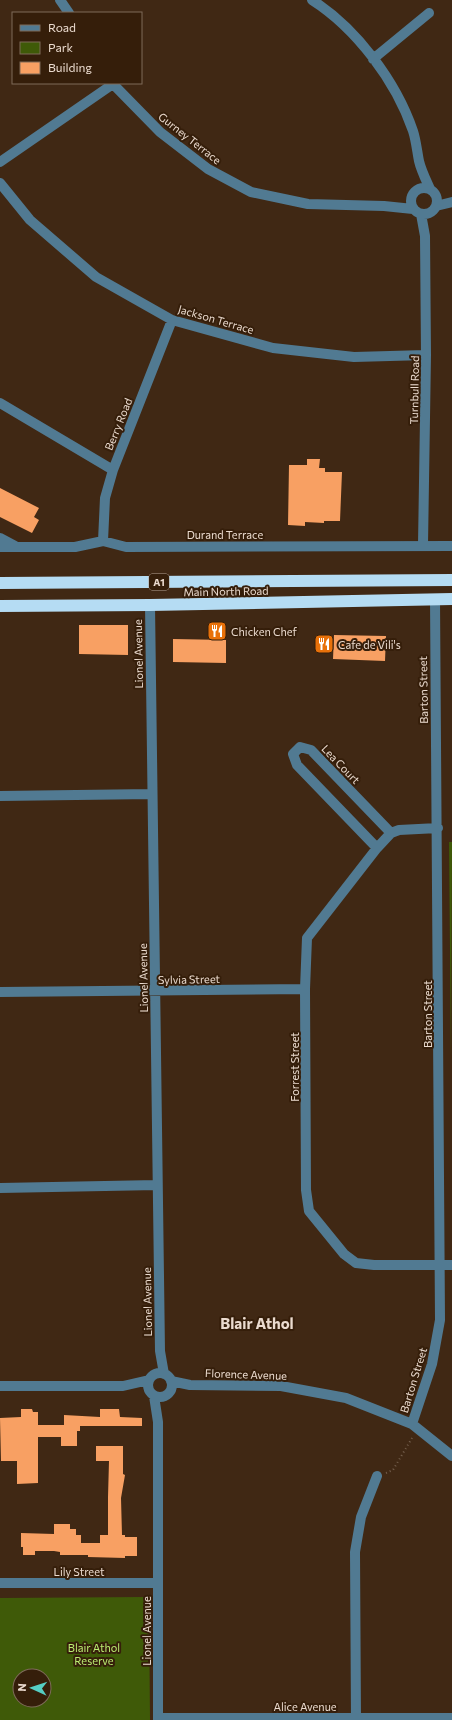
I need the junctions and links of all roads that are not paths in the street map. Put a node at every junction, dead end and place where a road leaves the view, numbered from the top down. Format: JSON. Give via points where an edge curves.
{"nodes":[{"id":1,"x":60,"y":0,"type":"edge"},
{"id":2,"x":312,"y":0,"type":"edge"},
{"id":3,"x":68,"y":12,"type":"edge"},
{"id":4,"x":429,"y":13,"type":"dead end"},
{"id":5,"x":373,"y":59,"type":"junction"},
{"id":6,"x":113,"y":84,"type":"edge"},
{"id":7,"x":0,"y":162,"type":"edge"},
{"id":8,"x":0,"y":183,"type":"edge"},
{"id":9,"x":452,"y":201,"type":"edge"},
{"id":10,"x":425,"y":202,"type":"junction"},
{"id":11,"x":172,"y":320,"type":"junction"},
{"id":12,"x":426,"y":355,"type":"junction"},
{"id":13,"x":0,"y":403,"type":"edge"},
{"id":14,"x":113,"y":470,"type":"junction"},
{"id":15,"x":0,"y":538,"type":"edge"},
{"id":16,"x":103,"y":541,"type":"junction"},
{"id":17,"x":423,"y":546,"type":"junction"},
{"id":18,"x":452,"y":546,"type":"edge"},
{"id":19,"x":0,"y":547,"type":"edge"},
{"id":20,"x":16,"y":547,"type":"junction"},
{"id":21,"x":452,"y":580,"type":"edge"},
{"id":22,"x":0,"y":583,"type":"edge"},
{"id":23,"x":435,"y":599,"type":"junction"},
{"id":24,"x":452,"y":599,"type":"edge"},
{"id":25,"x":150,"y":605,"type":"junction"},
{"id":26,"x":0,"y":606,"type":"edge"},
{"id":27,"x":152,"y":794,"type":"junction"},
{"id":28,"x":0,"y":796,"type":"edge"},
{"id":29,"x":438,"y":828,"type":"junction"},
{"id":30,"x":391,"y":833,"type":"junction"},
{"id":31,"x":377,"y":848,"type":"junction"},
{"id":32,"x":306,"y":990,"type":"junction"},
{"id":33,"x":0,"y":992,"type":"edge"},
{"id":34,"x":155,"y":992,"type":"junction"},
{"id":35,"x":157,"y":1185,"type":"junction"},
{"id":36,"x":0,"y":1188,"type":"edge"},
{"id":37,"x":441,"y":1265,"type":"junction"},
{"id":38,"x":452,"y":1265,"type":"edge"},
{"id":39,"x":160,"y":1351,"type":"junction"},
{"id":40,"x":164,"y":1374,"type":"junction"},
{"id":41,"x":151,"y":1378,"type":"junction"},
{"id":42,"x":172,"y":1381,"type":"junction"},
{"id":43,"x":190,"y":1385,"type":"junction"},
{"id":44,"x":0,"y":1386,"type":"edge"},
{"id":45,"x":123,"y":1386,"type":"junction"},
{"id":46,"x":159,"y":1394,"type":"junction"},
{"id":47,"x":415,"y":1427,"type":"junction"},
{"id":48,"x":452,"y":1456,"type":"edge"},
{"id":49,"x":377,"y":1476,"type":"road end"},
{"id":50,"x":0,"y":1583,"type":"edge"},
{"id":51,"x":158,"y":1583,"type":"junction"},
{"id":52,"x":452,"y":1718,"type":"edge"},
{"id":53,"x":158,"y":1719,"type":"edge"},
{"id":54,"x":356,"y":1719,"type":"edge"}],
"edges":[{"from":1,"to":3,"type":"street"},
{"from":2,"to":5,"type":"street","name":"Turnbull Road","via":[[325,8],[364,46]]},
{"from":4,"to":5,"type":"street"},
{"from":5,"to":10,"type":"street","name":"Turnbull Road","via":[[401,101],[414,132]]},
{"from":6,"to":7,"type":"street"},
{"from":6,"to":10,"type":"street","name":"Gurney Terrace","via":[[160,132],[208,169],[252,192],[308,204],[384,206]]},
{"from":8,"to":11,"type":"street","name":"Jackson Terrace","via":[[30,220],[96,277]]},
{"from":9,"to":10,"type":"street","name":"Gurney Terrace"},
{"from":10,"to":12,"type":"street","name":"Turnbull Road"},
{"from":11,"to":12,"type":"street","name":"Jackson Terrace","via":[[273,348],[354,357]]},
{"from":11,"to":14,"type":"street","name":"Berry Road"},
{"from":12,"to":17,"type":"street","name":"Turnbull Road"},
{"from":13,"to":14,"type":"street"},
{"from":14,"to":16,"type":"street","name":"Berry Road","via":[[105,498]]},
{"from":15,"to":20,"type":"street"},
{"from":16,"to":17,"type":"street","name":"Durand Terrace","via":[[126,547]]},
{"from":16,"to":20,"type":"street","name":"Durand Terrace","via":[[75,547]]},
{"from":17,"to":18,"type":"street","name":"Durand Terrace"},
{"from":19,"to":20,"type":"street","name":"Durand Terrace"},
{"from":21,"to":22,"type":"highway","name":"Main North Road","number":"A1"},
{"from":23,"to":24,"type":"highway","name":"Main North Road","number":"A1"},
{"from":23,"to":25,"type":"highway","name":"Main North Road","number":"A1"},
{"from":23,"to":29,"type":"street","name":"Barton Street"},
{"from":25,"to":26,"type":"highway","name":"Main North Road","number":"A1"},
{"from":25,"to":27,"type":"street","name":"Lionel Avenue"},
{"from":27,"to":28,"type":"street"},
{"from":27,"to":34,"type":"street","name":"Lionel Avenue"},
{"from":29,"to":30,"type":"street","via":[[398,830]]},
{"from":29,"to":37,"type":"street","name":"Barton Street"},
{"from":30,"to":31,"type":"street","name":"Forrest Street"},
{"from":30,"to":31,"type":"street","name":"Lea Court","via":[[311,750],[300,747],[293,754],[297,765]]},
{"from":31,"to":32,"type":"street","name":"Forrest Street","via":[[307,938]]},
{"from":32,"to":34,"type":"street","name":"Sylvia Street"},
{"from":32,"to":37,"type":"street","name":"Forrest Street","via":[[306,1190],[309,1211],[344,1254],[356,1263]]},
{"from":33,"to":34,"type":"street","name":"Sylvia Street"},
{"from":34,"to":35,"type":"street","name":"Lionel Avenue"},
{"from":35,"to":36,"type":"street"},
{"from":35,"to":39,"type":"street","name":"Lionel Avenue"},
{"from":37,"to":38,"type":"street","name":"Forrest Street"},
{"from":37,"to":47,"type":"street","name":"Barton Street","via":[[440,1320],[432,1364]]},
{"from":39,"to":40,"type":"street","name":"Lionel Avenue"},
{"from":39,"to":41,"type":"street","name":"Lionel Avenue"},
{"from":40,"to":41,"type":"street","via":[[156,1374]]},
{"from":40,"to":42,"type":"street"},
{"from":41,"to":45,"type":"street"},
{"from":41,"to":46,"type":"street","via":[[148,1388]]},
{"from":42,"to":43,"type":"street","name":"Florence Avenue"},
{"from":42,"to":46,"type":"street","name":"Lionel Avenue"},
{"from":43,"to":46,"type":"street","name":"Florence Avenue"},
{"from":43,"to":47,"type":"street","name":"Florence Avenue","via":[[281,1386],[346,1398]]},
{"from":44,"to":45,"type":"street"},
{"from":45,"to":46,"type":"street"},
{"from":46,"to":51,"type":"street","name":"Lionel Avenue"},
{"from":47,"to":48,"type":"street","name":"Florence Avenue"},
{"from":49,"to":54,"type":"street","via":[[361,1517],[355,1552]]},
{"from":50,"to":51,"type":"street","name":"Lily Street"},
{"from":51,"to":53,"type":"street","name":"Lionel Avenue"},
{"from":52,"to":54,"type":"street","name":"Alice Avenue"},
{"from":53,"to":54,"type":"street","name":"Alice Avenue"}]}
